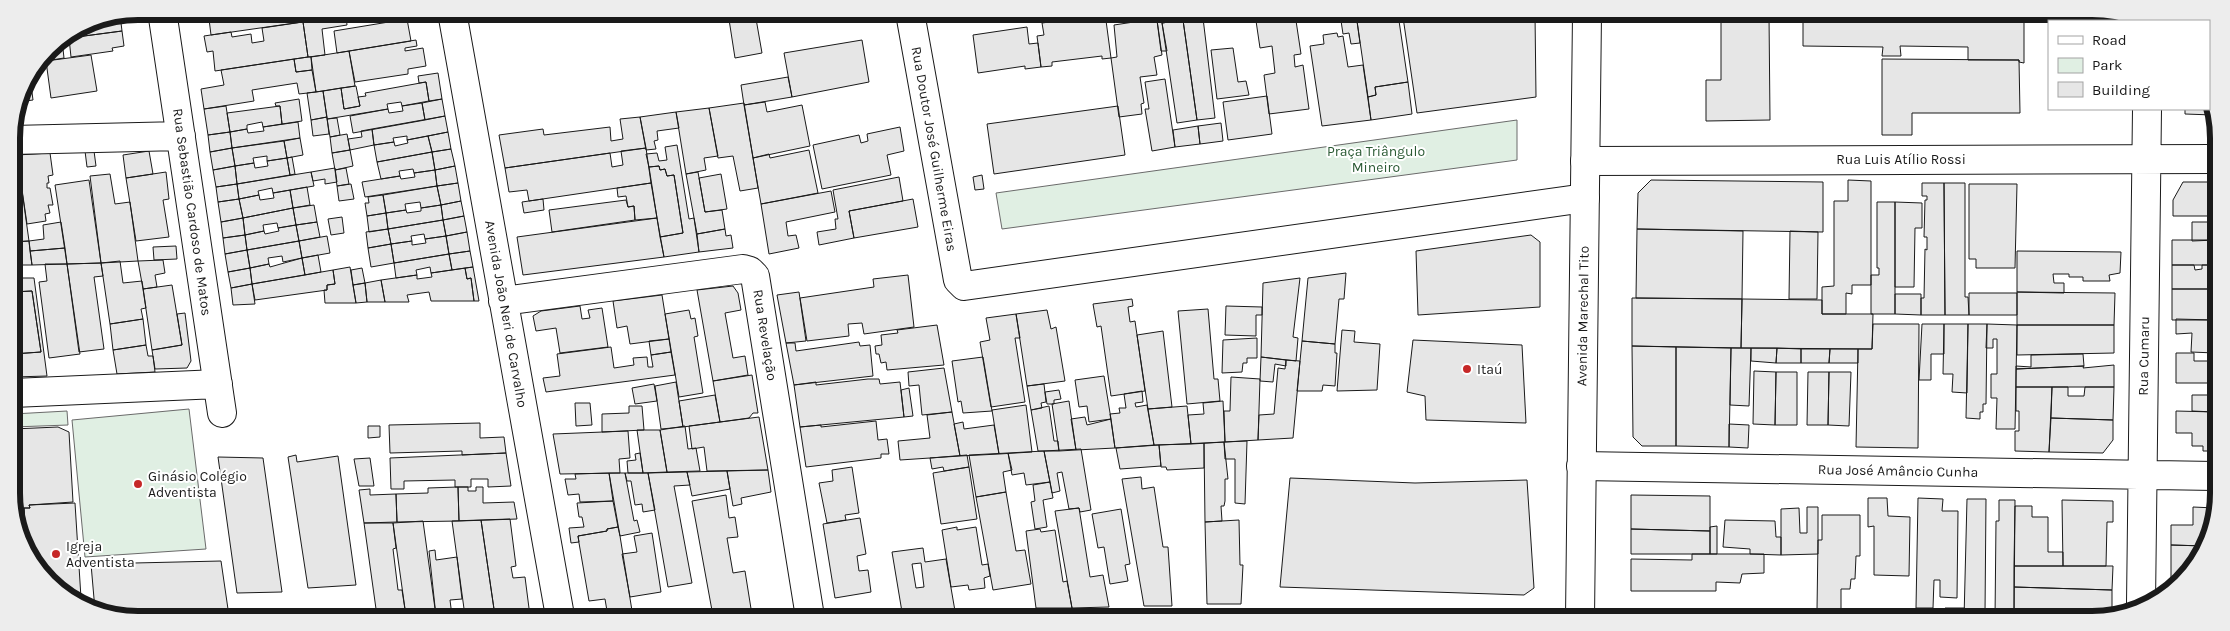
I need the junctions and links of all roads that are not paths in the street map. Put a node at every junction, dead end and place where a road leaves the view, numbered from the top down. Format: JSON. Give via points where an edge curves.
{"nodes":[{"id":1,"x":163,"y":20,"type":"edge"},
{"id":2,"x":453,"y":20,"type":"edge"},
{"id":3,"x":911,"y":20,"type":"edge"},
{"id":4,"x":1587,"y":20,"type":"edge"},
{"id":5,"x":2146,"y":110,"type":"edge"},
{"id":6,"x":181,"y":136,"type":"junction"},
{"id":7,"x":20,"y":140,"type":"edge"},
{"id":8,"x":2146,"y":158,"type":"junction"},
{"id":9,"x":2210,"y":159,"type":"edge"},
{"id":10,"x":1585,"y":161,"type":"junction"},
{"id":11,"x":1585,"y":198,"type":"junction"},
{"id":12,"x":503,"y":301,"type":"junction"},
{"id":13,"x":218,"y":384,"type":"junction"},
{"id":14,"x":20,"y":393,"type":"edge"},
{"id":15,"x":222,"y":413,"type":"dead end"},
{"id":16,"x":1581,"y":466,"type":"junction"},
{"id":17,"x":2142,"y":475,"type":"junction"},
{"id":18,"x":2210,"y":476,"type":"edge"},
{"id":19,"x":2141,"y":600,"type":"edge"},
{"id":20,"x":559,"y":611,"type":"edge"},
{"id":21,"x":809,"y":611,"type":"edge"},
{"id":22,"x":1580,"y":611,"type":"edge"}],
"edges":[{"from":1,"to":6,"type":"street","name":"Rua Sebastião Cardoso de Matos"},
{"from":2,"to":12,"type":"street","name":"Avenida João Neri de Carvalho"},
{"from":3,"to":11,"type":"street","name":"Rua Doutor José Guilherme Eiras","via":[[958,280],[964,286]]},
{"from":4,"to":10,"type":"street","name":"Avenida Marechal Tito"},
{"from":5,"to":8,"type":"street","name":"Rua Cumaru"},
{"from":6,"to":7,"type":"street"},
{"from":6,"to":13,"type":"street","name":"Rua Sebastião Cardoso de Matos"},
{"from":8,"to":9,"type":"street","name":"Rua Luis Atílio Rossi"},
{"from":8,"to":10,"type":"street","name":"Rua Luis Atílio Rossi"},
{"from":8,"to":17,"type":"street","name":"Rua Cumaru"},
{"from":10,"to":11,"type":"street","name":"Avenida Marechal Tito"},
{"from":11,"to":16,"type":"street","name":"Avenida Marechal Tito"},
{"from":12,"to":20,"type":"street","name":"Avenida João Neri de Carvalho"},
{"from":12,"to":21,"type":"street","name":"Rua Revelação","via":[[750,270],[755,276]]},
{"from":13,"to":14,"type":"street"},
{"from":13,"to":15,"type":"street","name":"Rua Sebastião Cardoso de Matos"},
{"from":16,"to":17,"type":"street","name":"Rua José Amâncio Cunha"},
{"from":16,"to":22,"type":"street","name":"Avenida Marechal Tito"},
{"from":17,"to":18,"type":"street","name":"Rua José Amâncio Cunha"},
{"from":17,"to":19,"type":"street","name":"Rua Cumaru"}]}
